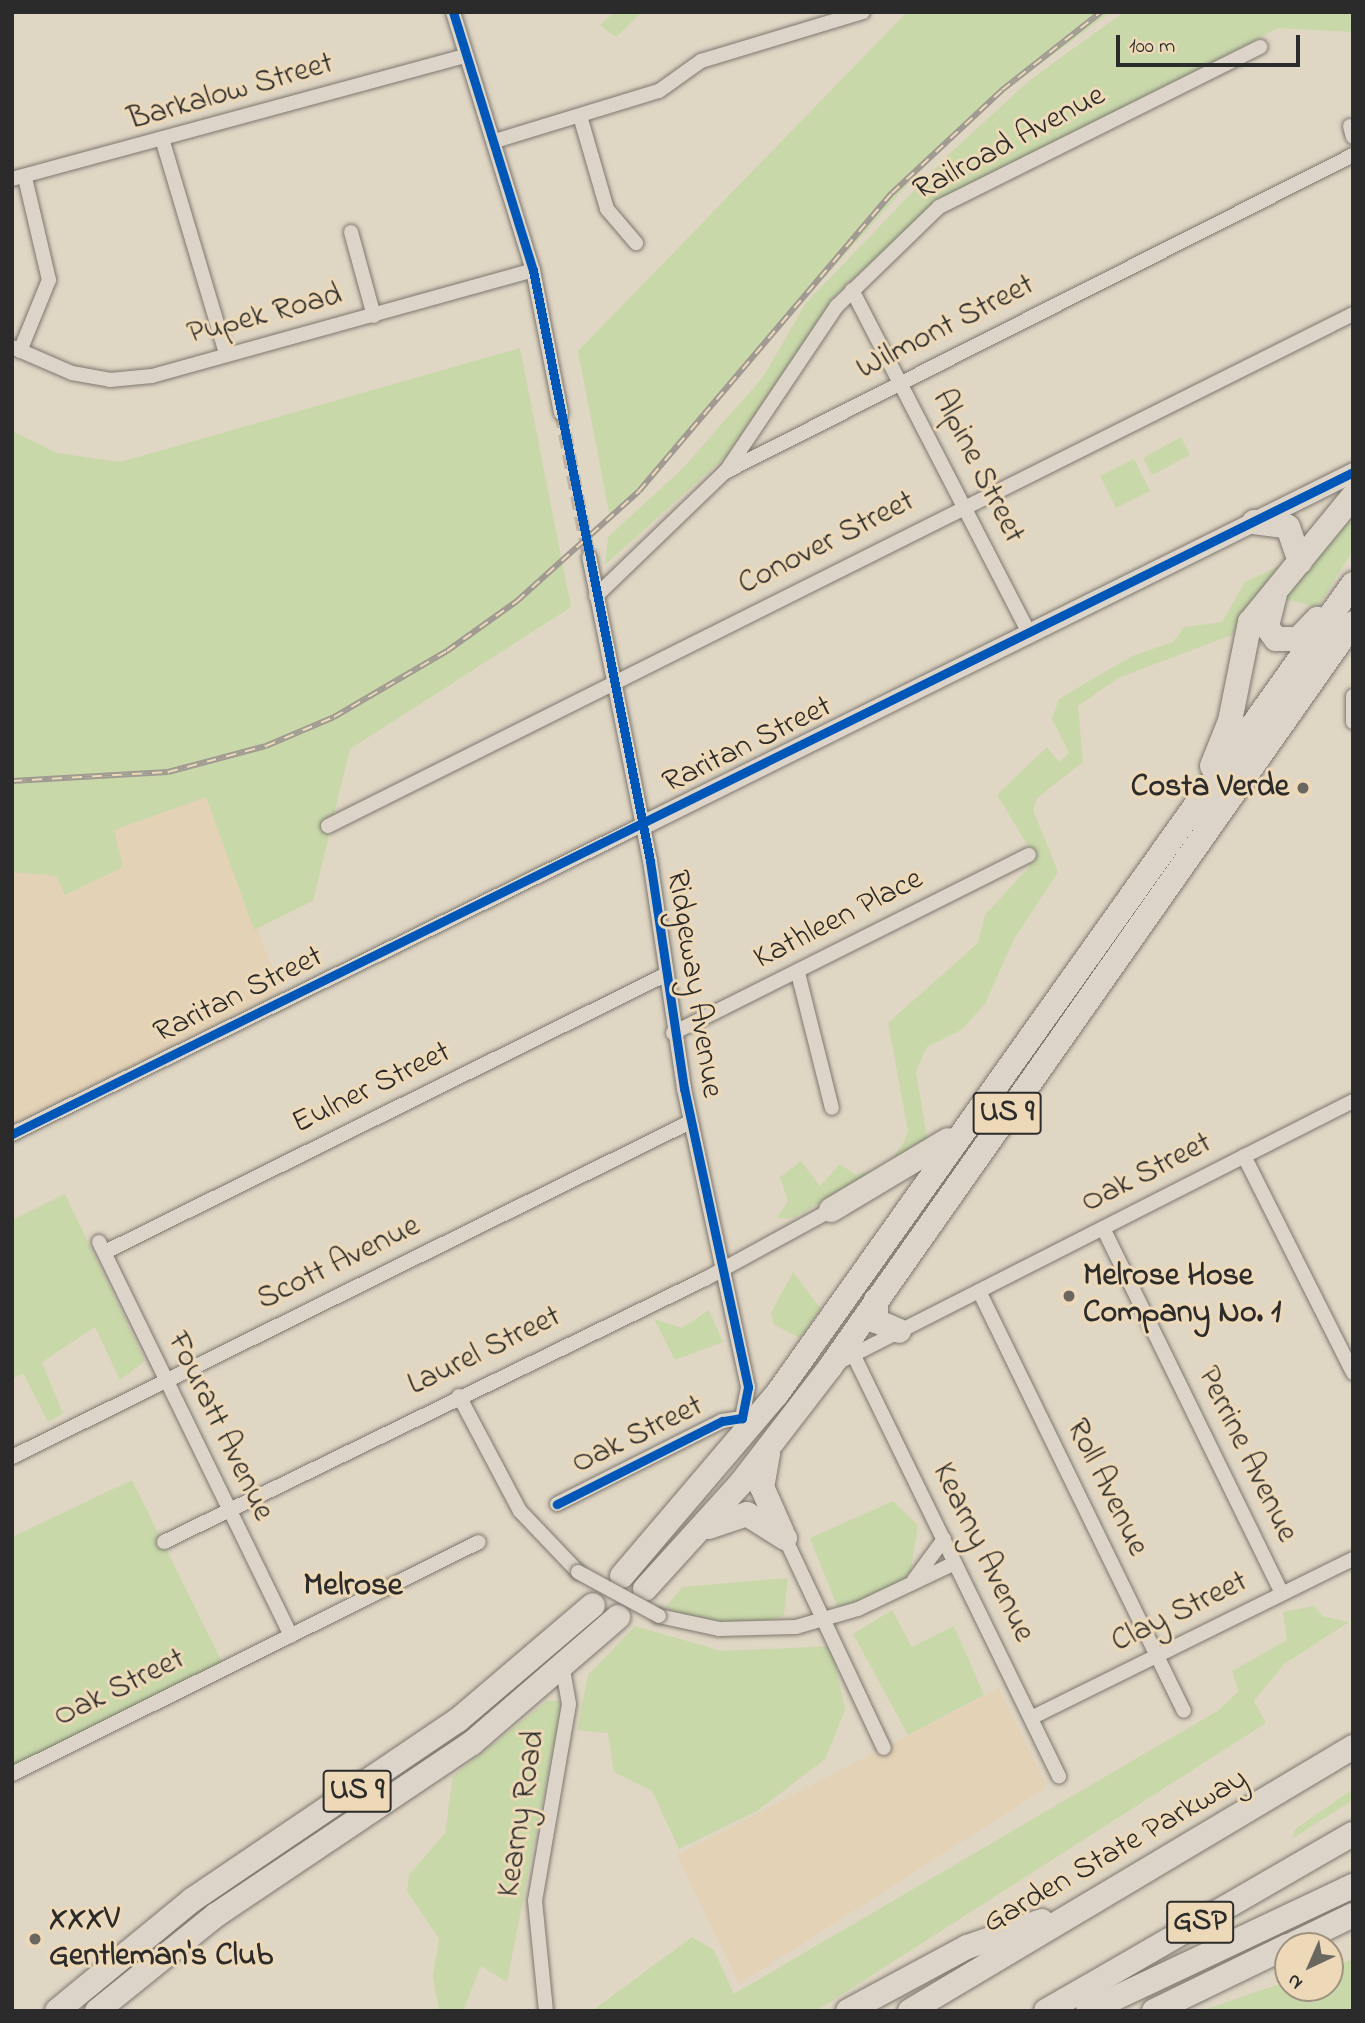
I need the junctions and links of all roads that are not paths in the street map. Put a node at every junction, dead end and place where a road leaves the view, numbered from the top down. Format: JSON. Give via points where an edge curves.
{"nodes":[{"id":1,"x":453,"y":12,"type":"edge"},
{"id":2,"x":863,"y":12,"type":"edge"},
{"id":3,"x":1260,"y":47,"type":"dead end"},
{"id":4,"x":464,"y":56,"type":"junction"},
{"id":5,"x":580,"y":116,"type":"junction"},
{"id":6,"x":495,"y":141,"type":"junction"},
{"id":7,"x":163,"y":142,"type":"junction"},
{"id":8,"x":1353,"y":155,"type":"edge"},
{"id":9,"x":19,"y":178,"type":"edge"},
{"id":10,"x":351,"y":232,"type":"dead end"},
{"id":11,"x":636,"y":243,"type":"dead end"},
{"id":12,"x":533,"y":270,"type":"junction"},
{"id":13,"x":852,"y":290,"type":"junction"},
{"id":14,"x":1353,"y":314,"type":"edge"},
{"id":15,"x":374,"y":316,"type":"junction"},
{"id":16,"x":16,"y":349,"type":"edge"},
{"id":17,"x":226,"y":354,"type":"junction"},
{"id":18,"x":902,"y":380,"type":"junction"},
{"id":19,"x":561,"y":413,"type":"tunnel mouth"},
{"id":20,"x":725,"y":472,"type":"junction"},
{"id":21,"x":1353,"y":472,"type":"edge"},
{"id":22,"x":1353,"y":496,"type":"edge"},
{"id":23,"x":966,"y":505,"type":"junction"},
{"id":24,"x":1254,"y":522,"type":"junction"},
{"id":25,"x":589,"y":557,"type":"tunnel mouth"},
{"id":26,"x":1300,"y":562,"type":"junction"},
{"id":27,"x":1353,"y":582,"type":"edge"},
{"id":28,"x":1275,"y":593,"type":"junction"},
{"id":29,"x":596,"y":596,"type":"junction"},
{"id":30,"x":1353,"y":623,"type":"edge"},
{"id":31,"x":1029,"y":633,"type":"junction"},
{"id":32,"x":612,"y":683,"type":"junction"},
{"id":33,"x":1353,"y":696,"type":"edge"},
{"id":34,"x":1353,"y":722,"type":"edge"},
{"id":35,"x":1192,"y":808,"type":"junction"},
{"id":36,"x":642,"y":825,"type":"junction"},
{"id":37,"x":328,"y":826,"type":"dead end"},
{"id":38,"x":1029,"y":855,"type":"dead end"},
{"id":39,"x":799,"y":973,"type":"junction"},
{"id":40,"x":665,"y":975,"type":"junction"},
{"id":41,"x":673,"y":1033,"type":"junction"},
{"id":42,"x":1353,"y":1101,"type":"edge"},
{"id":43,"x":832,"y":1108,"type":"dead end"},
{"id":44,"x":972,"y":1119,"type":"junction"},
{"id":45,"x":690,"y":1122,"type":"junction"},
{"id":46,"x":12,"y":1134,"type":"edge"},
{"id":47,"x":1244,"y":1156,"type":"junction"},
{"id":48,"x":831,"y":1210,"type":"joint"},
{"id":49,"x":1104,"y":1228,"type":"junction"},
{"id":50,"x":102,"y":1247,"type":"joint"},
{"id":51,"x":722,"y":1269,"type":"junction"},
{"id":52,"x":979,"y":1291,"type":"junction"},
{"id":53,"x":876,"y":1300,"type":"junction"},
{"id":54,"x":900,"y":1331,"type":"junction"},
{"id":55,"x":853,"y":1354,"type":"junction"},
{"id":56,"x":831,"y":1366,"type":"junction"},
{"id":57,"x":1353,"y":1373,"type":"edge"},
{"id":58,"x":165,"y":1381,"type":"junction"},
{"id":59,"x":459,"y":1396,"type":"junction"},
{"id":60,"x":742,"y":1418,"type":"junction"},
{"id":61,"x":772,"y":1444,"type":"junction"},
{"id":62,"x":12,"y":1457,"type":"edge"},
{"id":63,"x":728,"y":1458,"type":"junction"},
{"id":64,"x":557,"y":1504,"type":"dead end"},
{"id":65,"x":229,"y":1510,"type":"junction"},
{"id":66,"x":696,"y":1534,"type":"junction"},
{"id":67,"x":785,"y":1538,"type":"junction"},
{"id":68,"x":944,"y":1539,"type":"junction"},
{"id":69,"x":164,"y":1542,"type":"dead end"},
{"id":70,"x":478,"y":1542,"type":"dead end"},
{"id":71,"x":1353,"y":1559,"type":"edge"},
{"id":72,"x":955,"y":1563,"type":"junction"},
{"id":73,"x":622,"y":1576,"type":"dead end"},
{"id":74,"x":906,"y":1586,"type":"junction"},
{"id":75,"x":645,"y":1589,"type":"dead end"},
{"id":76,"x":1282,"y":1594,"type":"junction"},
{"id":77,"x":593,"y":1605,"type":"dead end"},
{"id":78,"x":618,"y":1617,"type":"dead end"},
{"id":79,"x":828,"y":1619,"type":"junction"},
{"id":80,"x":290,"y":1636,"type":"junction"},
{"id":81,"x":1157,"y":1656,"type":"junction"},
{"id":82,"x":563,"y":1669,"type":"junction"},
{"id":83,"x":1184,"y":1710,"type":"dead end"},
{"id":84,"x":1031,"y":1718,"type":"junction"},
{"id":85,"x":1353,"y":1747,"type":"edge"},
{"id":86,"x":884,"y":1748,"type":"dead end"},
{"id":87,"x":12,"y":1774,"type":"edge"},
{"id":88,"x":1059,"y":1776,"type":"dead end"},
{"id":89,"x":1353,"y":1833,"type":"edge"},
{"id":90,"x":1353,"y":1886,"type":"edge"},
{"id":91,"x":1093,"y":1904,"type":"junction"},
{"id":92,"x":1353,"y":1915,"type":"edge"},
{"id":93,"x":1317,"y":1932,"type":"edge"},
{"id":94,"x":173,"y":1947,"type":"junction"},
{"id":95,"x":1274,"y":1953,"type":"edge"},
{"id":96,"x":110,"y":1963,"type":"junction"},
{"id":97,"x":37,"y":2011,"type":"edge"},
{"id":98,"x":57,"y":2011,"type":"edge"},
{"id":99,"x":97,"y":2011,"type":"edge"},
{"id":100,"x":117,"y":2011,"type":"edge"},
{"id":101,"x":546,"y":2011,"type":"edge"},
{"id":102,"x":848,"y":2011,"type":"edge"},
{"id":103,"x":910,"y":2011,"type":"edge"},
{"id":104,"x":1046,"y":2011,"type":"edge"},
{"id":105,"x":1088,"y":2011,"type":"edge"},
{"id":106,"x":1154,"y":2011,"type":"edge"}],
"edges":[{"from":1,"to":4,"type":"street"},
{"from":2,"to":5,"type":"street","via":[[701,61],[659,91]]},
{"from":3,"to":13,"type":"street","name":"Railroad Avenue","via":[[939,207]]},
{"from":4,"to":6,"type":"street"},
{"from":4,"to":7,"type":"street","name":"Barkalow Street"},
{"from":5,"to":6,"type":"street"},
{"from":5,"to":11,"type":"street","via":[[607,209]]},
{"from":6,"to":12,"type":"street"},
{"from":7,"to":9,"type":"street","name":"Barkalow Street"},
{"from":7,"to":17,"type":"street"},
{"from":8,"to":18,"type":"street","name":"Wilmont Street"},
{"from":9,"to":16,"type":"street","via":[[49,279]]},
{"from":10,"to":15,"type":"street"},
{"from":12,"to":15,"type":"street","name":"Pupek Road"},
{"from":12,"to":19,"type":"street"},
{"from":13,"to":18,"type":"street","name":"Alpine Street"},
{"from":13,"to":20,"type":"street","name":"Railroad Avenue"},
{"from":14,"to":23,"type":"street","name":"Conover Street"},
{"from":15,"to":17,"type":"street","name":"Pupek Road"},
{"from":16,"to":17,"type":"street","name":"Pupek Road","via":[[72,373],[110,380],[152,376]]},
{"from":18,"to":20,"type":"street","name":"Wilmont Street"},
{"from":18,"to":23,"type":"street","name":"Alpine Street"},
{"from":20,"to":29,"type":"street","name":"Wilmont Street"},
{"from":21,"to":24,"type":"street","name":"Raritan Street"},
{"from":22,"to":26,"type":"highway"},
{"from":23,"to":31,"type":"street","name":"Alpine Street"},
{"from":23,"to":32,"type":"street","name":"Conover Street"},
{"from":24,"to":26,"type":"highway","via":[[1288,527]]},
{"from":24,"to":31,"type":"street","name":"Raritan Street"},
{"from":25,"to":29,"type":"street","name":"Ridgeway Avenue"},
{"from":26,"to":28,"type":"highway"},
{"from":27,"to":28,"type":"highway","via":[[1303,635],[1286,642],[1268,627]]},
{"from":27,"to":35,"type":"highway","number":"US 9"},
{"from":28,"to":35,"type":"highway","via":[[1247,630],[1227,733]]},
{"from":29,"to":32,"type":"street","name":"Ridgeway Avenue"},
{"from":30,"to":53,"type":"highway","number":"US 9"},
{"from":31,"to":36,"type":"street","name":"Raritan Street"},
{"from":32,"to":36,"type":"street","name":"Ridgeway Avenue"},
{"from":32,"to":37,"type":"street","name":"Conover Street"},
{"from":33,"to":34,"type":"street"},
{"from":35,"to":44,"type":"highway","number":"US 9"},
{"from":36,"to":40,"type":"street","name":"Ridgeway Avenue"},
{"from":36,"to":46,"type":"street","name":"Raritan Street"},
{"from":38,"to":39,"type":"street","name":"Kathleen Place"},
{"from":39,"to":41,"type":"street","name":"Kathleen Place"},
{"from":39,"to":43,"type":"street"},
{"from":40,"to":41,"type":"street","name":"Ridgeway Avenue"},
{"from":40,"to":50,"type":"street","name":"Eulner Street"},
{"from":41,"to":45,"type":"street","name":"Ridgeway Avenue"},
{"from":42,"to":47,"type":"street","name":"Oak Street"},
{"from":44,"to":48,"type":"highway","via":[[922,1160]]},
{"from":44,"to":63,"type":"highway","number":"US 9"},
{"from":45,"to":51,"type":"street","name":"Ridgeway Avenue"},
{"from":45,"to":58,"type":"street","name":"Scott Avenue"},
{"from":47,"to":49,"type":"street","name":"Oak Street"},
{"from":47,"to":57,"type":"street"},
{"from":48,"to":51,"type":"street","name":"Laurel Street"},
{"from":49,"to":52,"type":"street","name":"Oak Street"},
{"from":49,"to":76,"type":"street","name":"Perrine Avenue"},
{"from":50,"to":58,"type":"street","name":"Fouratt Avenue"},
{"from":51,"to":59,"type":"street","name":"Laurel Street"},
{"from":51,"to":60,"type":"street","name":"Ridgeway Avenue","via":[[747,1378]]},
{"from":52,"to":54,"type":"street","name":"Oak Street"},
{"from":52,"to":81,"type":"street","name":"Roll Avenue"},
{"from":53,"to":54,"type":"highway","via":[[876,1321]]},
{"from":53,"to":56,"type":"highway","number":"US 9"},
{"from":54,"to":55,"type":"street","name":"Oak Street"},
{"from":55,"to":56,"type":"street","name":"Oak Street"},
{"from":55,"to":68,"type":"street","name":"Kearny Avenue"},
{"from":56,"to":61,"type":"highway","number":"US 9"},
{"from":58,"to":62,"type":"street","name":"Scott Avenue"},
{"from":58,"to":65,"type":"street","name":"Fouratt Avenue"},
{"from":59,"to":65,"type":"street","name":"Laurel Street"},
{"from":59,"to":79,"type":"street","bridge":true,"via":[[520,1511],[578,1572],[659,1616],[758,1631]]},
{"from":60,"to":63,"type":"highway"},
{"from":60,"to":64,"type":"street","name":"Oak Street","via":[[722,1421]]},
{"from":61,"to":66,"type":"highway","number":"US 9"},
{"from":61,"to":67,"type":"highway","via":[[762,1487]]},
{"from":63,"to":73,"type":"highway","number":"US 9"},
{"from":65,"to":69,"type":"street","name":"Laurel Street"},
{"from":65,"to":80,"type":"street","name":"Fouratt Avenue"},
{"from":66,"to":67,"type":"highway","via":[[747,1514]]},
{"from":66,"to":75,"type":"highway","number":"US 9"},
{"from":67,"to":79,"type":"street"},
{"from":68,"to":72,"type":"street","name":"Kearny Avenue"},
{"from":68,"to":74,"type":"street"},
{"from":70,"to":80,"type":"street","name":"Oak Street"},
{"from":71,"to":76,"type":"street","name":"Clay Street"},
{"from":72,"to":74,"type":"street"},
{"from":72,"to":84,"type":"street","name":"Kearny Avenue"},
{"from":74,"to":79,"type":"street"},
{"from":76,"to":81,"type":"street","name":"Clay Street"},
{"from":77,"to":96,"type":"highway","number":"US 9","via":[[423,1746],[220,1880]]},
{"from":78,"to":82,"type":"highway","number":"US 9"},
{"from":79,"to":86,"type":"street"},
{"from":80,"to":87,"type":"street","name":"Oak Street"},
{"from":81,"to":83,"type":"street","name":"Roll Avenue"},
{"from":81,"to":84,"type":"street","name":"Clay Street"},
{"from":82,"to":94,"type":"highway","number":"US 9","via":[[438,1768]]},
{"from":82,"to":101,"type":"street","name":"Kearny Road","via":[[569,1704],[535,1901]]},
{"from":84,"to":88,"type":"street","name":"Kearny Avenue"},
{"from":85,"to":91,"type":"highway","name":"Garden State Parkway","number":"GSP"},
{"from":89,"to":104,"type":"highway","number":"GSP"},
{"from":90,"to":105,"type":"highway","number":"GSP"},
{"from":91,"to":102,"type":"highway","via":[[967,1947]]},
{"from":91,"to":103,"type":"highway","name":"Garden State Parkway","number":"GSP"},
{"from":92,"to":93,"type":"highway"},
{"from":94,"to":99,"type":"highway","number":"US 9"},
{"from":94,"to":100,"type":"highway"},
{"from":95,"to":106,"type":"highway"},
{"from":96,"to":97,"type":"highway"},
{"from":96,"to":98,"type":"highway","number":"US 9"}]}
